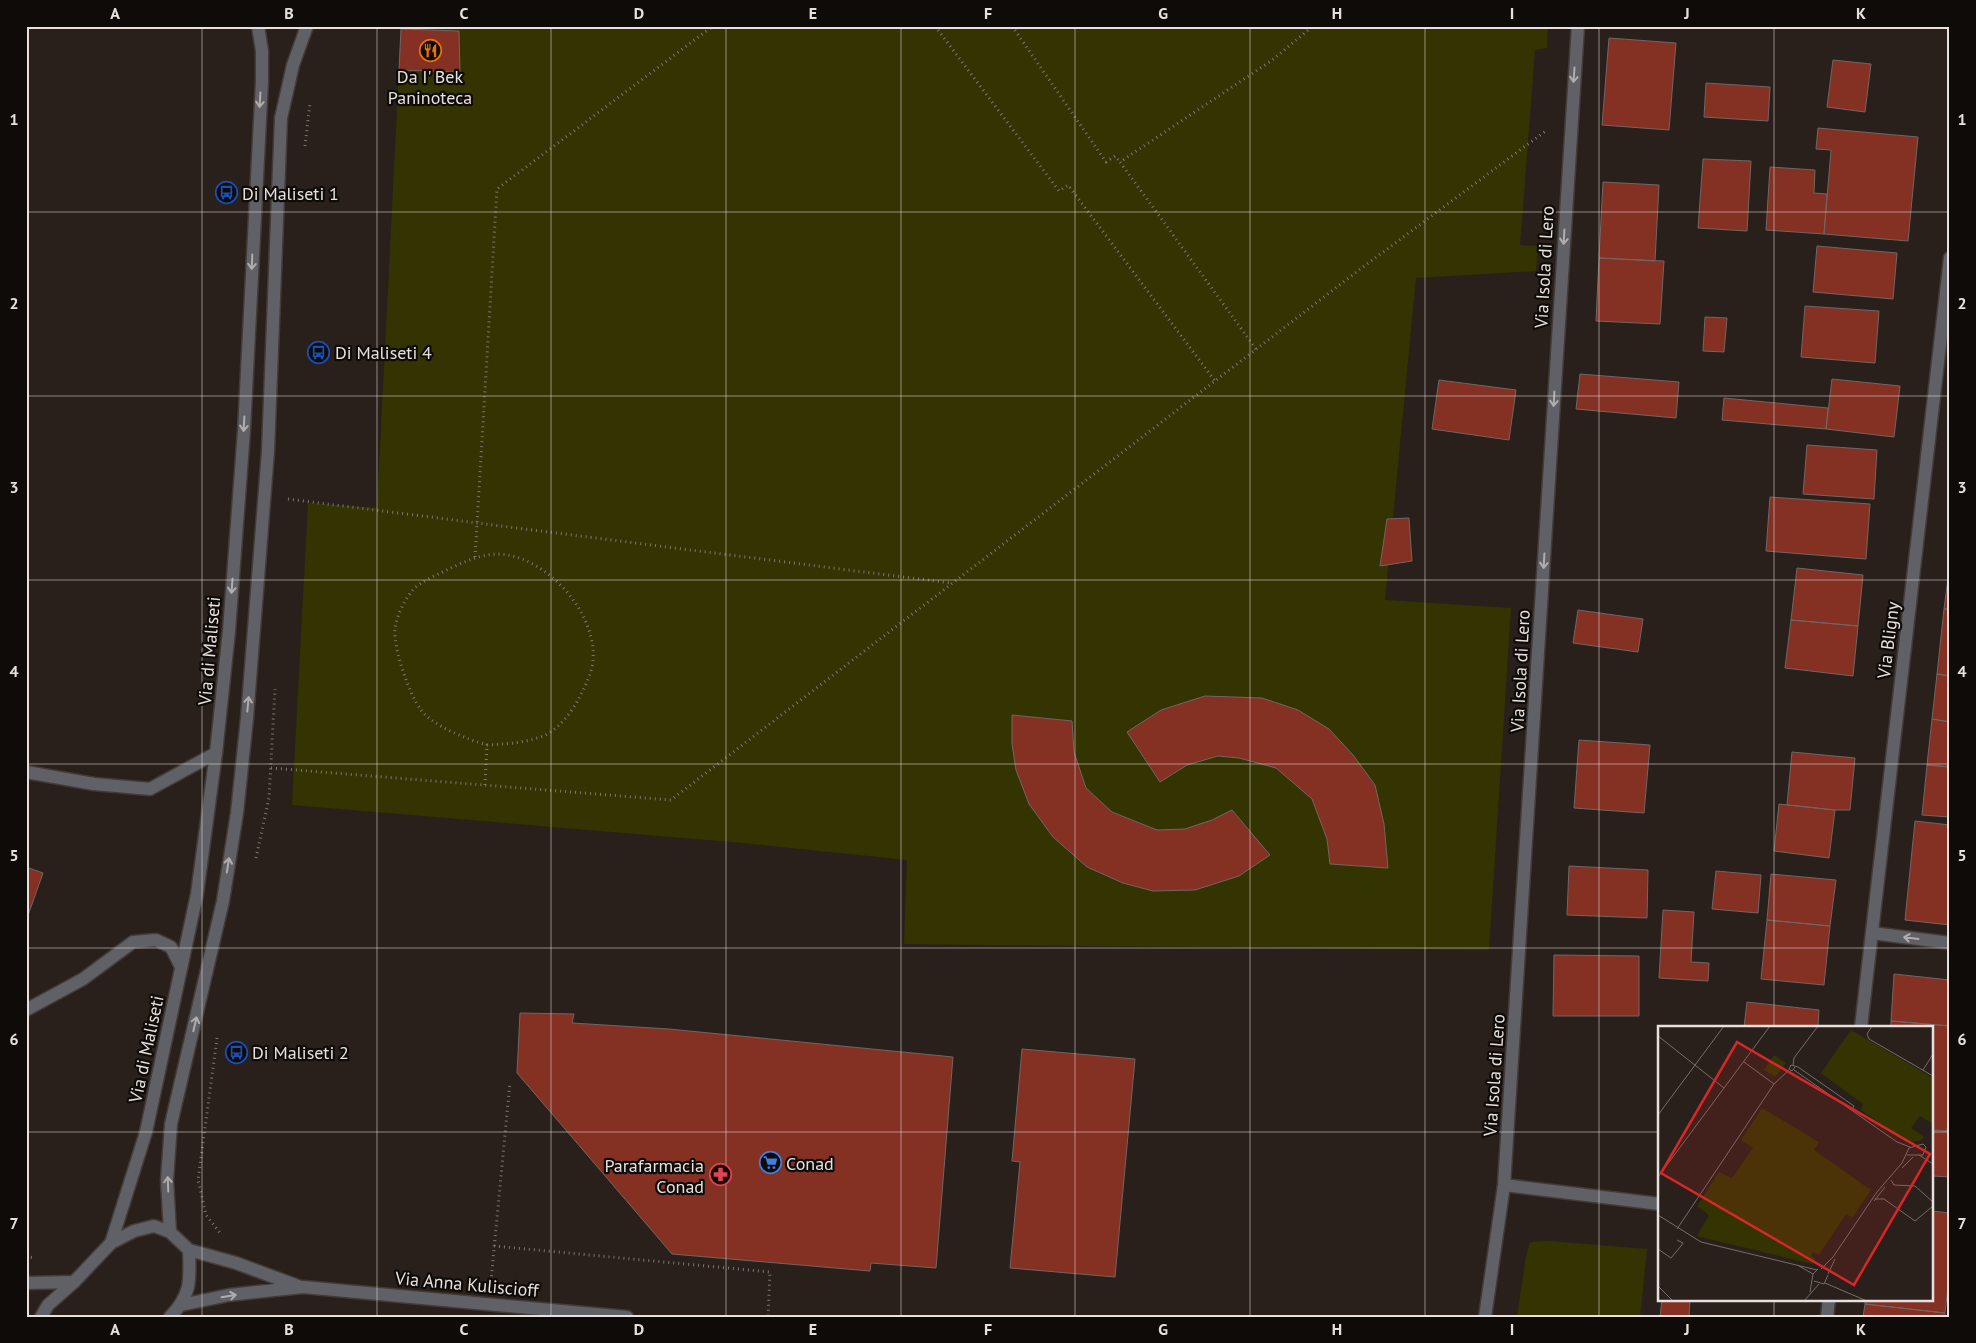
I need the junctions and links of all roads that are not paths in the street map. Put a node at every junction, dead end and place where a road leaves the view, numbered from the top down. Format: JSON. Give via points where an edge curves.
{"nodes":[{"id":1,"x":258,"y":26,"type":"edge"},
{"id":2,"x":306,"y":26,"type":"edge"},
{"id":3,"x":1578,"y":26,"type":"edge"},
{"id":4,"x":1950,"y":258,"type":"edge"},
{"id":5,"x":216,"y":753,"type":"junction"},
{"id":6,"x":26,"y":772,"type":"edge"},
{"id":7,"x":1872,"y":933,"type":"junction"},
{"id":8,"x":1950,"y":943,"type":"edge"},
{"id":9,"x":181,"y":967,"type":"junction"},
{"id":10,"x":26,"y":1010,"type":"edge"},
{"id":11,"x":1861,"y":1026,"type":"edge"},
{"id":12,"x":1504,"y":1185,"type":"junction"},
{"id":13,"x":1658,"y":1204,"type":"edge"},
{"id":14,"x":170,"y":1232,"type":"junction"},
{"id":15,"x":111,"y":1243,"type":"junction"},
{"id":16,"x":189,"y":1250,"type":"junction"},
{"id":17,"x":74,"y":1282,"type":"junction"},
{"id":18,"x":26,"y":1283,"type":"edge"},
{"id":19,"x":303,"y":1288,"type":"junction"},
{"id":20,"x":1829,"y":1300,"type":"edge"},
{"id":21,"x":181,"y":1306,"type":"junction"},
{"id":22,"x":40,"y":1317,"type":"edge"},
{"id":23,"x":170,"y":1317,"type":"edge"},
{"id":24,"x":627,"y":1317,"type":"edge"},
{"id":25,"x":1484,"y":1317,"type":"edge"},
{"id":26,"x":1827,"y":1317,"type":"edge"}],
"edges":[{"from":1,"to":5,"type":"street","name":"Via di Maliseti","one_way":true,"via":[[262,81],[244,430]]},
{"from":14,"to":2,"type":"street","one_way":true,"via":[[171,1124],[223,901],[237,813],[267,461],[281,118],[286,89]]},
{"from":3,"to":12,"type":"street","name":"Via Isola di Lero","one_way":true},
{"from":4,"to":7,"type":"street","name":"Via Bligny"},
{"from":5,"to":6,"type":"street","via":[[150,789],[94,784]]},
{"from":5,"to":9,"type":"street","name":"Via di Maliseti","via":[[197,894]]},
{"from":8,"to":7,"type":"street","one_way":true},
{"from":7,"to":11,"type":"street","name":"Via Bligny"},
{"from":9,"to":10,"type":"street","via":[[171,947],[156,940],[133,942],[83,979]]},
{"from":9,"to":15,"type":"street","name":"Via di Maliseti","via":[[146,1132]]},
{"from":12,"to":13,"type":"street"},
{"from":12,"to":25,"type":"street","name":"Via Isola di Lero"},
{"from":14,"to":15,"type":"street","name":"Via di Maliseti","via":[[154,1226],[134,1230]]},
{"from":14,"to":16,"type":"street"},
{"from":15,"to":17,"type":"street","name":"Via di Maliseti"},
{"from":16,"to":19,"type":"street"},
{"from":16,"to":21,"type":"street","via":[[188,1292]]},
{"from":17,"to":18,"type":"street"},
{"from":17,"to":22,"type":"street","name":"Via di Maliseti","via":[[48,1305]]},
{"from":21,"to":19,"type":"street","one_way":true,"via":[[229,1296]]},
{"from":19,"to":24,"type":"street","name":"Via Anna Kuliscioff"},
{"from":20,"to":26,"type":"street"},
{"from":21,"to":23,"type":"street"}]}
